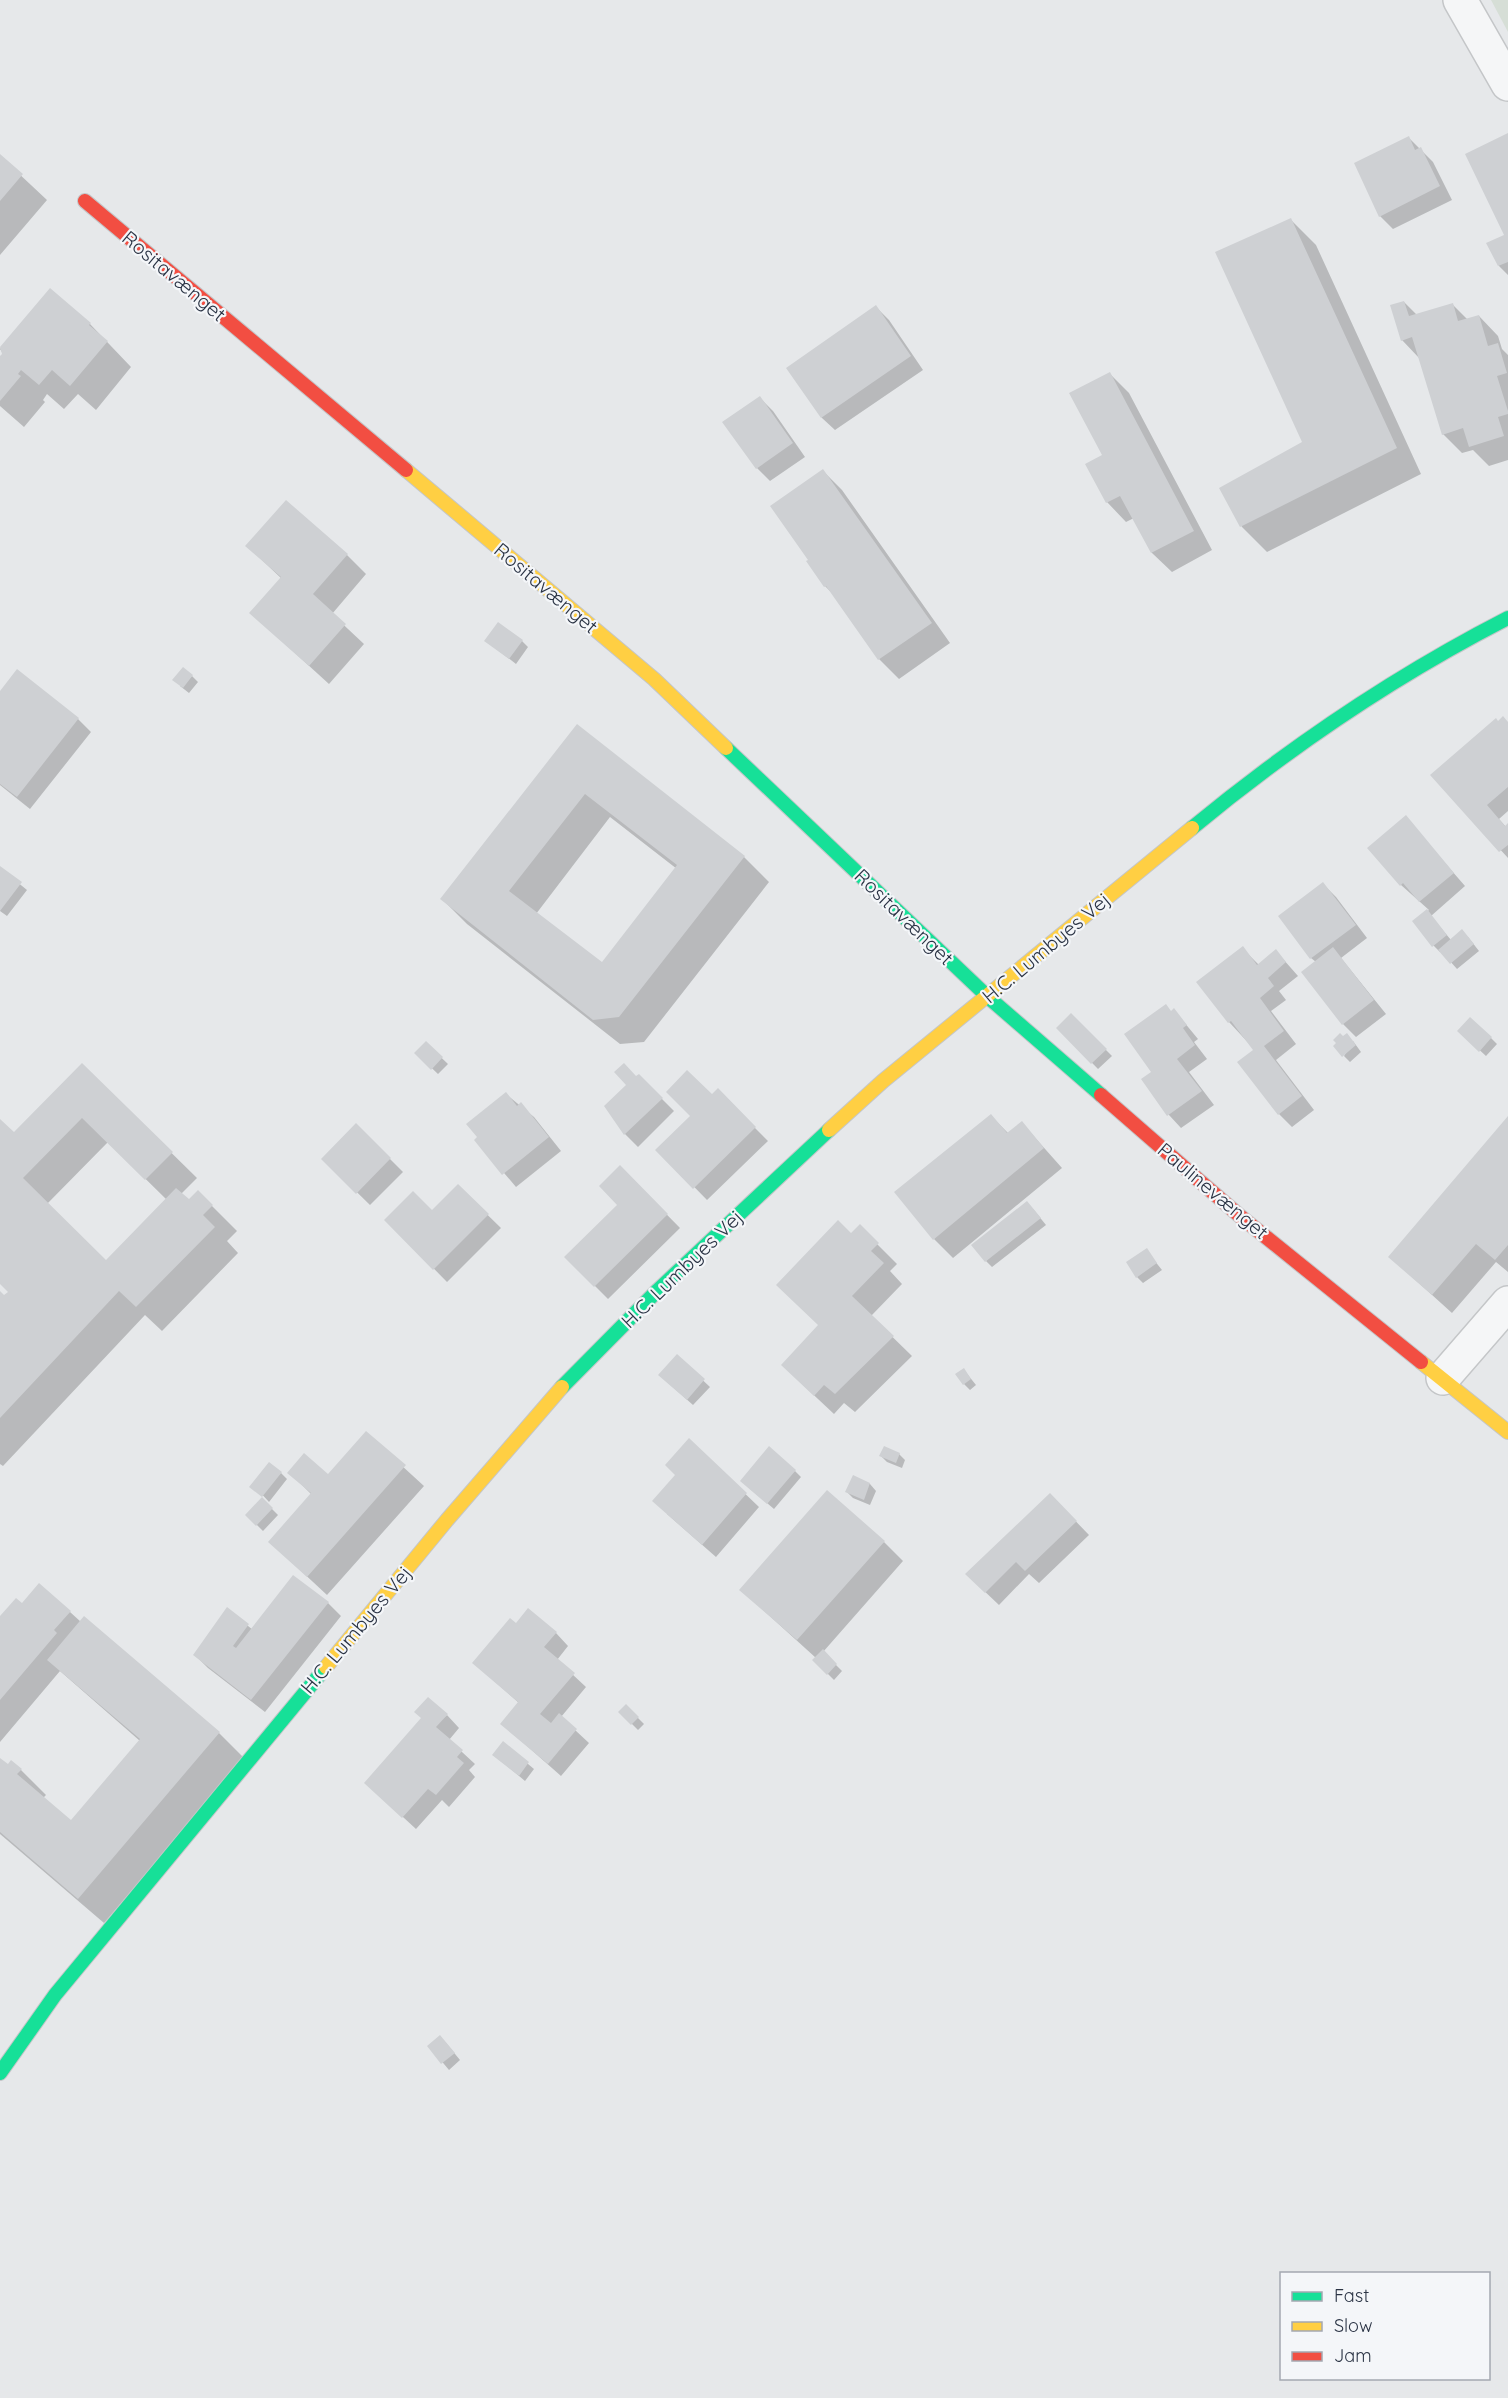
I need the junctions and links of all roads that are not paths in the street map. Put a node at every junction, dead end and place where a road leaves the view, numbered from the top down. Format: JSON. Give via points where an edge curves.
{"nodes":[{"id":1,"x":1460,"y":0,"type":"edge"},
{"id":2,"x":1508,"y":84,"type":"edge"},
{"id":3,"x":85,"y":201,"type":"dead end"},
{"id":4,"x":1508,"y":618,"type":"edge"},
{"id":5,"x":988,"y":997,"type":"junction"},
{"id":6,"x":1508,"y":1303,"type":"edge"},
{"id":7,"x":1443,"y":1378,"type":"junction"},
{"id":8,"x":1508,"y":1432,"type":"edge"},
{"id":9,"x":0,"y":2073,"type":"edge"}],
"edges":[{"from":1,"to":2,"type":"street"},
{"from":3,"to":5,"type":"street","name":"Rositavænget","via":[[654,679]]},
{"from":4,"to":5,"type":"street","name":"H.C. Lumbyes Vej","via":[[1445,650],[1321,729],[1199,821]]},
{"from":5,"to":7,"type":"street","name":"Paulinevænget","via":[[1241,1217]]},
{"from":5,"to":9,"type":"street","name":"H.C. Lumbyes Vej","via":[[835,1124],[658,1290],[544,1406],[62,1986]]},
{"from":6,"to":7,"type":"street"},
{"from":7,"to":8,"type":"street","name":"Paulinevænget"}]}
